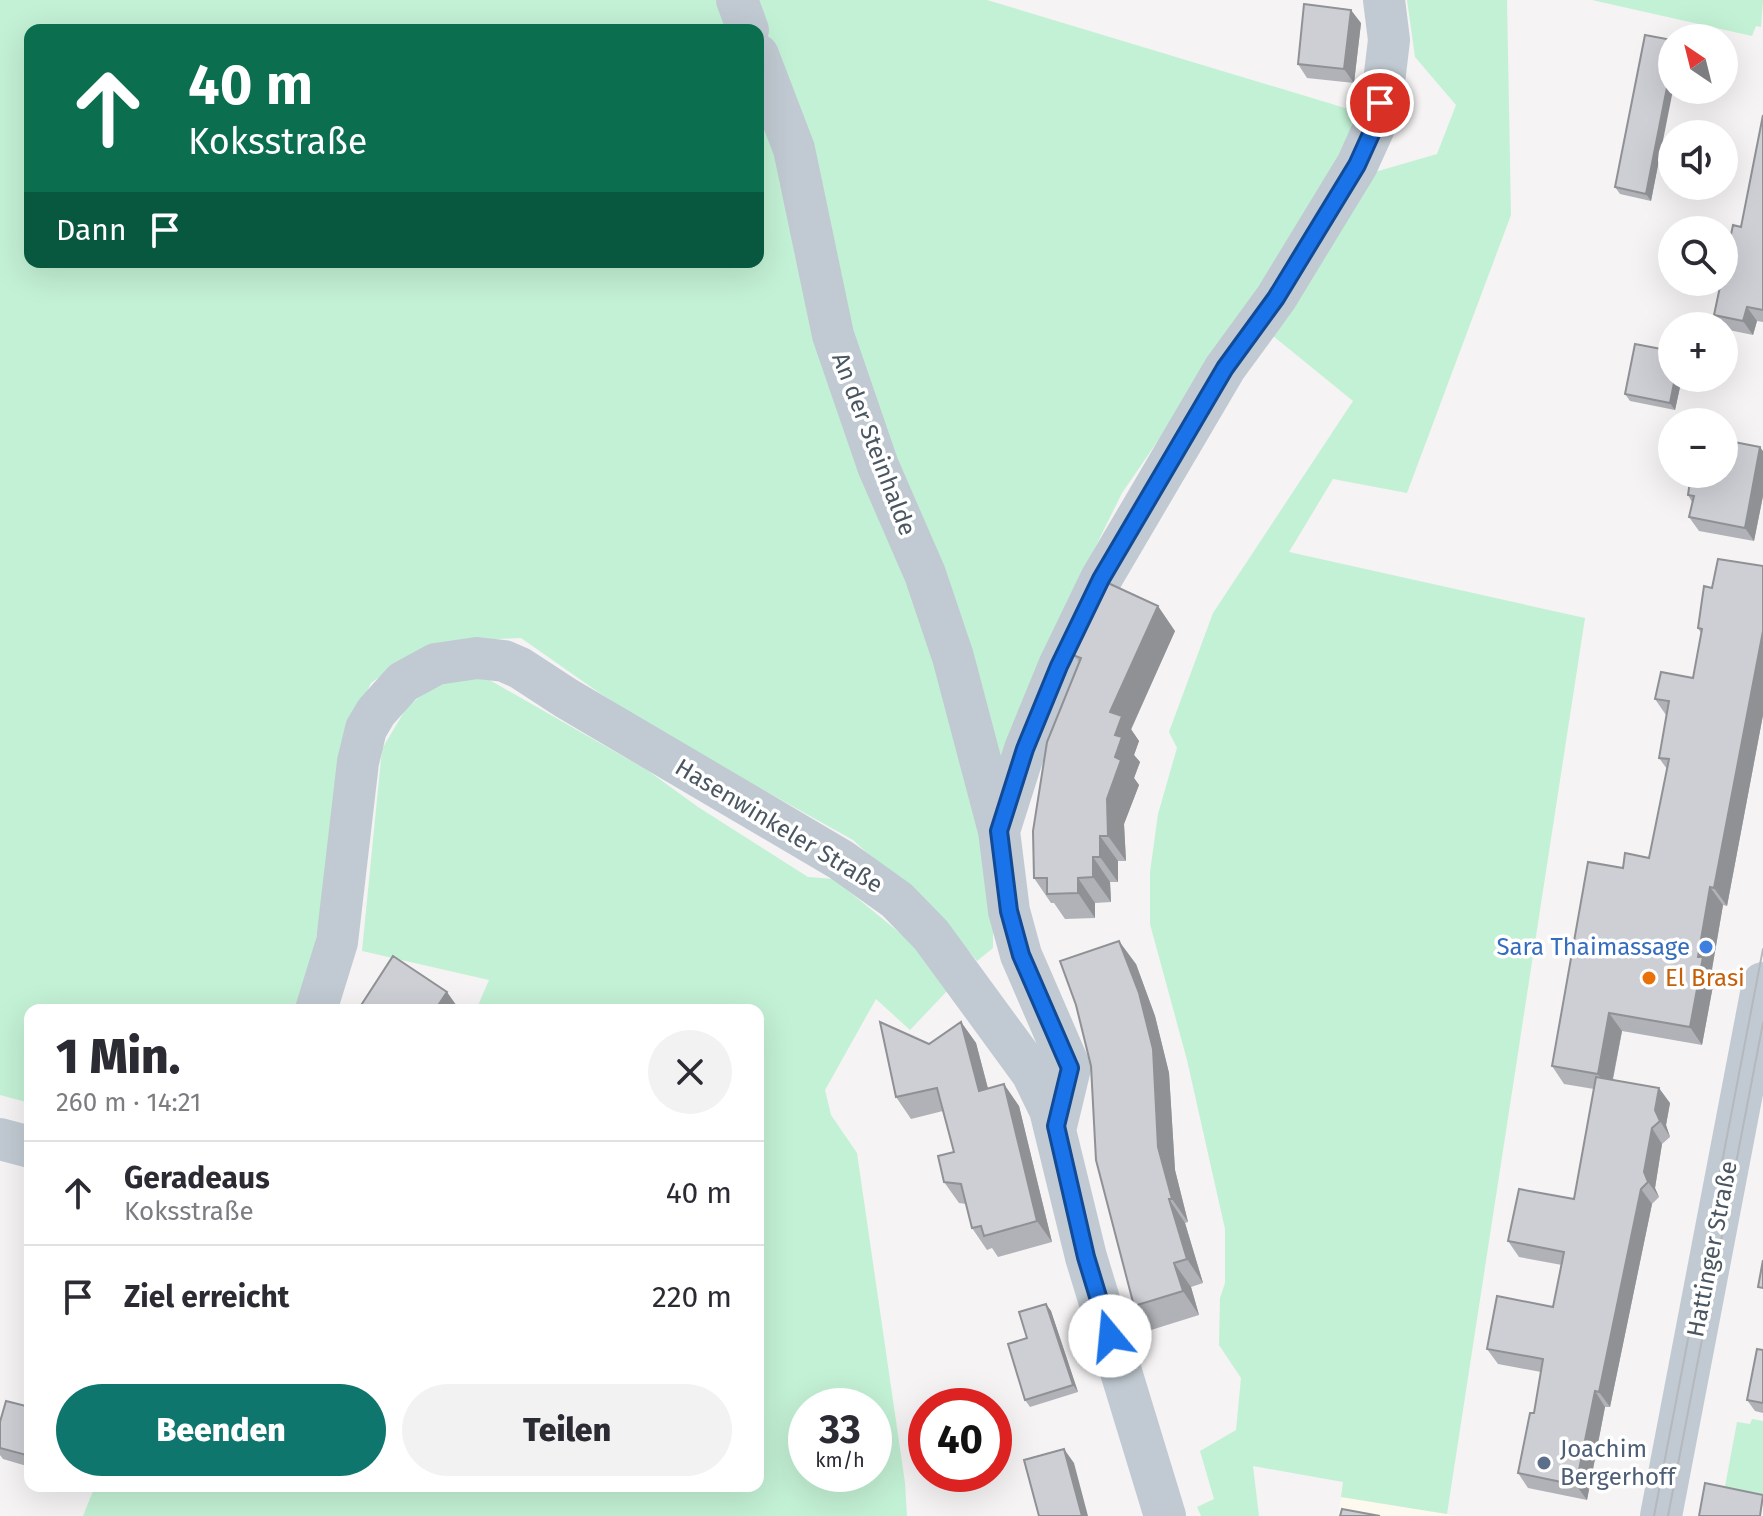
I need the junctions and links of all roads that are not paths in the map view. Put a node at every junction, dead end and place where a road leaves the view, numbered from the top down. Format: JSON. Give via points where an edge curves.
{"nodes":[{"id":1,"x":737,"y":0,"type":"edge"},
{"id":2,"x":1384,"y":0,"type":"edge"},
{"id":3,"x":746,"y":24,"type":"edge"},
{"id":4,"x":764,"y":71,"type":"edge"},
{"id":5,"x":999,"y":831,"type":"junction"},
{"id":6,"x":1763,"y":983,"type":"edge"},
{"id":7,"x":318,"y":1004,"type":"edge"},
{"id":8,"x":1756,"y":1054,"type":"edge"},
{"id":9,"x":1056,"y":1126,"type":"junction"},
{"id":10,"x":0,"y":1139,"type":"edge"},
{"id":11,"x":24,"y":1145,"type":"edge"},
{"id":12,"x":1165,"y":1516,"type":"edge"},
{"id":13,"x":1661,"y":1516,"type":"edge"}],
"edges":[{"from":1,"to":3,"type":"street"},
{"from":2,"to":5,"type":"street","via":[[1389,40],[1384,82],[1376,123],[1357,165],[1276,298],[1225,368],[1101,579],[1025,749]]},
{"from":4,"to":5,"type":"street","name":"An der Steinhalde","via":[[794,149],[833,335],[953,657]]},
{"from":5,"to":9,"type":"street","name":"An der Steinhalde","via":[[1009,911],[1021,955],[1070,1068]]},
{"from":6,"to":8,"type":"street","name":"Hattinger Straße"},
{"from":7,"to":9,"type":"street","name":"Hasenwinkeler Straße","via":[[337,942],[353,793],[371,720],[394,691],[428,667],[464,658],[504,661],[841,860],[897,900],[931,935],[1032,1073]]},
{"from":8,"to":13,"type":"street","name":"Hattinger Straße"},
{"from":9,"to":12,"type":"street","name":"Hasenwinkeler Straße","via":[[1090,1271]]},
{"from":10,"to":11,"type":"street"}]}
